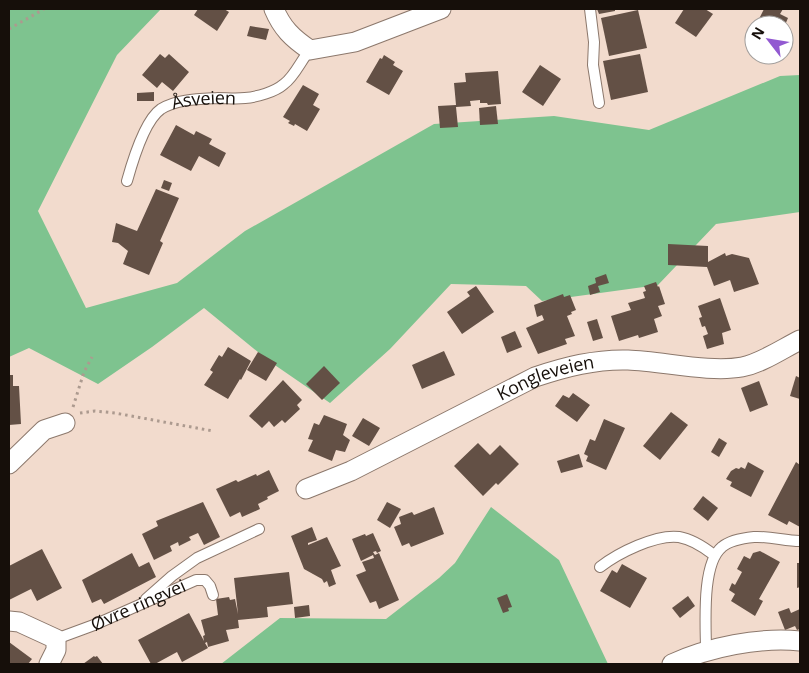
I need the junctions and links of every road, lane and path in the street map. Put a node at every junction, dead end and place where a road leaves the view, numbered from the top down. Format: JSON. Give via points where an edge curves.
{"nodes":[{"id":1,"x":44,"y":9,"type":"edge"},
{"id":2,"x":274,"y":9,"type":"edge"},
{"id":3,"x":441,"y":9,"type":"edge"},
{"id":4,"x":590,"y":9,"type":"edge"},
{"id":5,"x":9,"y":29,"type":"edge"},
{"id":6,"x":310,"y":50,"type":"junction"},
{"id":7,"x":599,"y":103,"type":"dead end"},
{"id":8,"x":127,"y":182,"type":"dead end"},
{"id":9,"x":800,"y":340,"type":"edge"},
{"id":10,"x":92,"y":357,"type":"dead end"},
{"id":11,"x":65,"y":423,"type":"junction"},
{"id":12,"x":212,"y":431,"type":"dead end"},
{"id":13,"x":9,"y":464,"type":"edge"},
{"id":14,"x":306,"y":489,"type":"dead end"},
{"id":15,"x":259,"y":529,"type":"dead end"},
{"id":16,"x":800,"y":541,"type":"edge"},
{"id":17,"x":714,"y":555,"type":"junction"},
{"id":18,"x":600,"y":567,"type":"dead end"},
{"id":19,"x":213,"y":595,"type":"dead end"},
{"id":20,"x":133,"y":608,"type":"junction"},
{"id":21,"x":9,"y":621,"type":"edge"},
{"id":22,"x":56,"y":639,"type":"junction"},
{"id":23,"x":800,"y":640,"type":"edge"},
{"id":24,"x":706,"y":651,"type":"junction"},
{"id":25,"x":49,"y":664,"type":"edge"},
{"id":26,"x":672,"y":664,"type":"edge"}],
"edges":[{"from":1,"to":5,"type":"path"},
{"from":2,"to":6,"type":"street","via":[[294,39]]},
{"from":3,"to":6,"type":"street","via":[[355,42]]},
{"from":4,"to":7,"type":"lane"},
{"from":6,"to":8,"type":"lane","name":"Åsveien","via":[[284,84],[268,92],[235,99],[178,102],[160,110],[140,142]]},
{"from":9,"to":14,"type":"street","name":"Kongleveien","via":[[742,367],[627,360],[567,366],[535,377],[351,471]]},
{"from":10,"to":11,"type":"path"},
{"from":11,"to":12,"type":"path","via":[[79,413],[95,411]]},
{"from":11,"to":13,"type":"street","via":[[44,430]]},
{"from":15,"to":20,"type":"lane","via":[[197,558]]},
{"from":16,"to":17,"type":"lane","via":[[756,537],[737,540],[723,546]]},
{"from":17,"to":18,"type":"lane","via":[[680,537],[664,537],[634,547]]},
{"from":17,"to":24,"type":"lane","via":[[704,612]]},
{"from":19,"to":20,"type":"lane","name":"Øvre ringvei","via":[[205,580],[196,580]]},
{"from":20,"to":22,"type":"lane","name":"Øvre ringvei"},
{"from":21,"to":22,"type":"street","via":[[19,622]]},
{"from":22,"to":25,"type":"street","via":[[56,650]]},
{"from":23,"to":24,"type":"street","via":[[758,642]]},
{"from":24,"to":26,"type":"street"}]}
